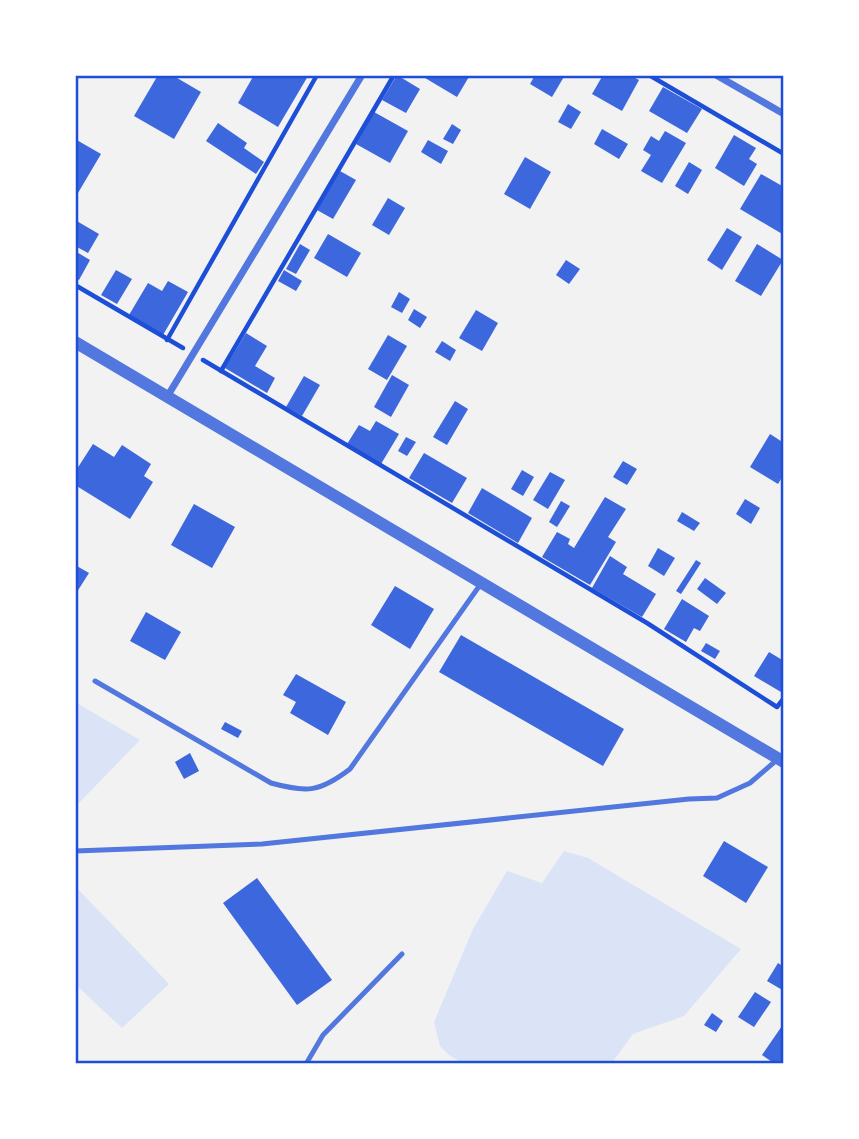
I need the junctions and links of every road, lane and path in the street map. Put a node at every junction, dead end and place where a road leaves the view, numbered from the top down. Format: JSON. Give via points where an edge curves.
{"nodes":[{"id":1,"x":317,"y":75,"type":"edge"},
{"id":2,"x":362,"y":75,"type":"edge"},
{"id":3,"x":394,"y":75,"type":"edge"},
{"id":4,"x":649,"y":75,"type":"edge"},
{"id":5,"x":716,"y":75,"type":"edge"},
{"id":6,"x":784,"y":114,"type":"edge"},
{"id":7,"x":784,"y":154,"type":"edge"},
{"id":8,"x":75,"y":285,"type":"edge"},
{"id":9,"x":167,"y":340,"type":"junction"},
{"id":10,"x":75,"y":342,"type":"edge"},
{"id":11,"x":194,"y":354,"type":"junction"},
{"id":12,"x":221,"y":370,"type":"junction"},
{"id":13,"x":167,"y":397,"type":"junction"},
{"id":14,"x":481,"y":584,"type":"junction"},
{"id":15,"x":95,"y":681,"type":"dead end"},
{"id":16,"x":784,"y":698,"type":"edge"},
{"id":17,"x":782,"y":757,"type":"edge"},
{"id":18,"x":75,"y":851,"type":"edge"},
{"id":19,"x":402,"y":954,"type":"dead end"},
{"id":20,"x":306,"y":1064,"type":"edge"}],
"edges":[{"from":1,"to":9,"type":"path"},
{"from":2,"to":11,"type":"street"},
{"from":3,"to":12,"type":"path"},
{"from":4,"to":7,"type":"path"},
{"from":5,"to":6,"type":"street"},
{"from":8,"to":9,"type":"path"},
{"from":9,"to":11,"type":"path"},
{"from":10,"to":13,"type":"street"},
{"from":11,"to":12,"type":"path"},
{"from":11,"to":13,"type":"street"},
{"from":12,"to":16,"type":"path","via":[[647,623],[777,707]]},
{"from":13,"to":14,"type":"street"},
{"from":14,"to":15,"type":"lane","via":[[350,769],[330,785],[313,790],[271,783]]},
{"from":14,"to":17,"type":"street"},
{"from":17,"to":18,"type":"lane","via":[[750,783],[717,798],[262,844]]},
{"from":19,"to":20,"type":"lane","via":[[323,1035]]}]}
